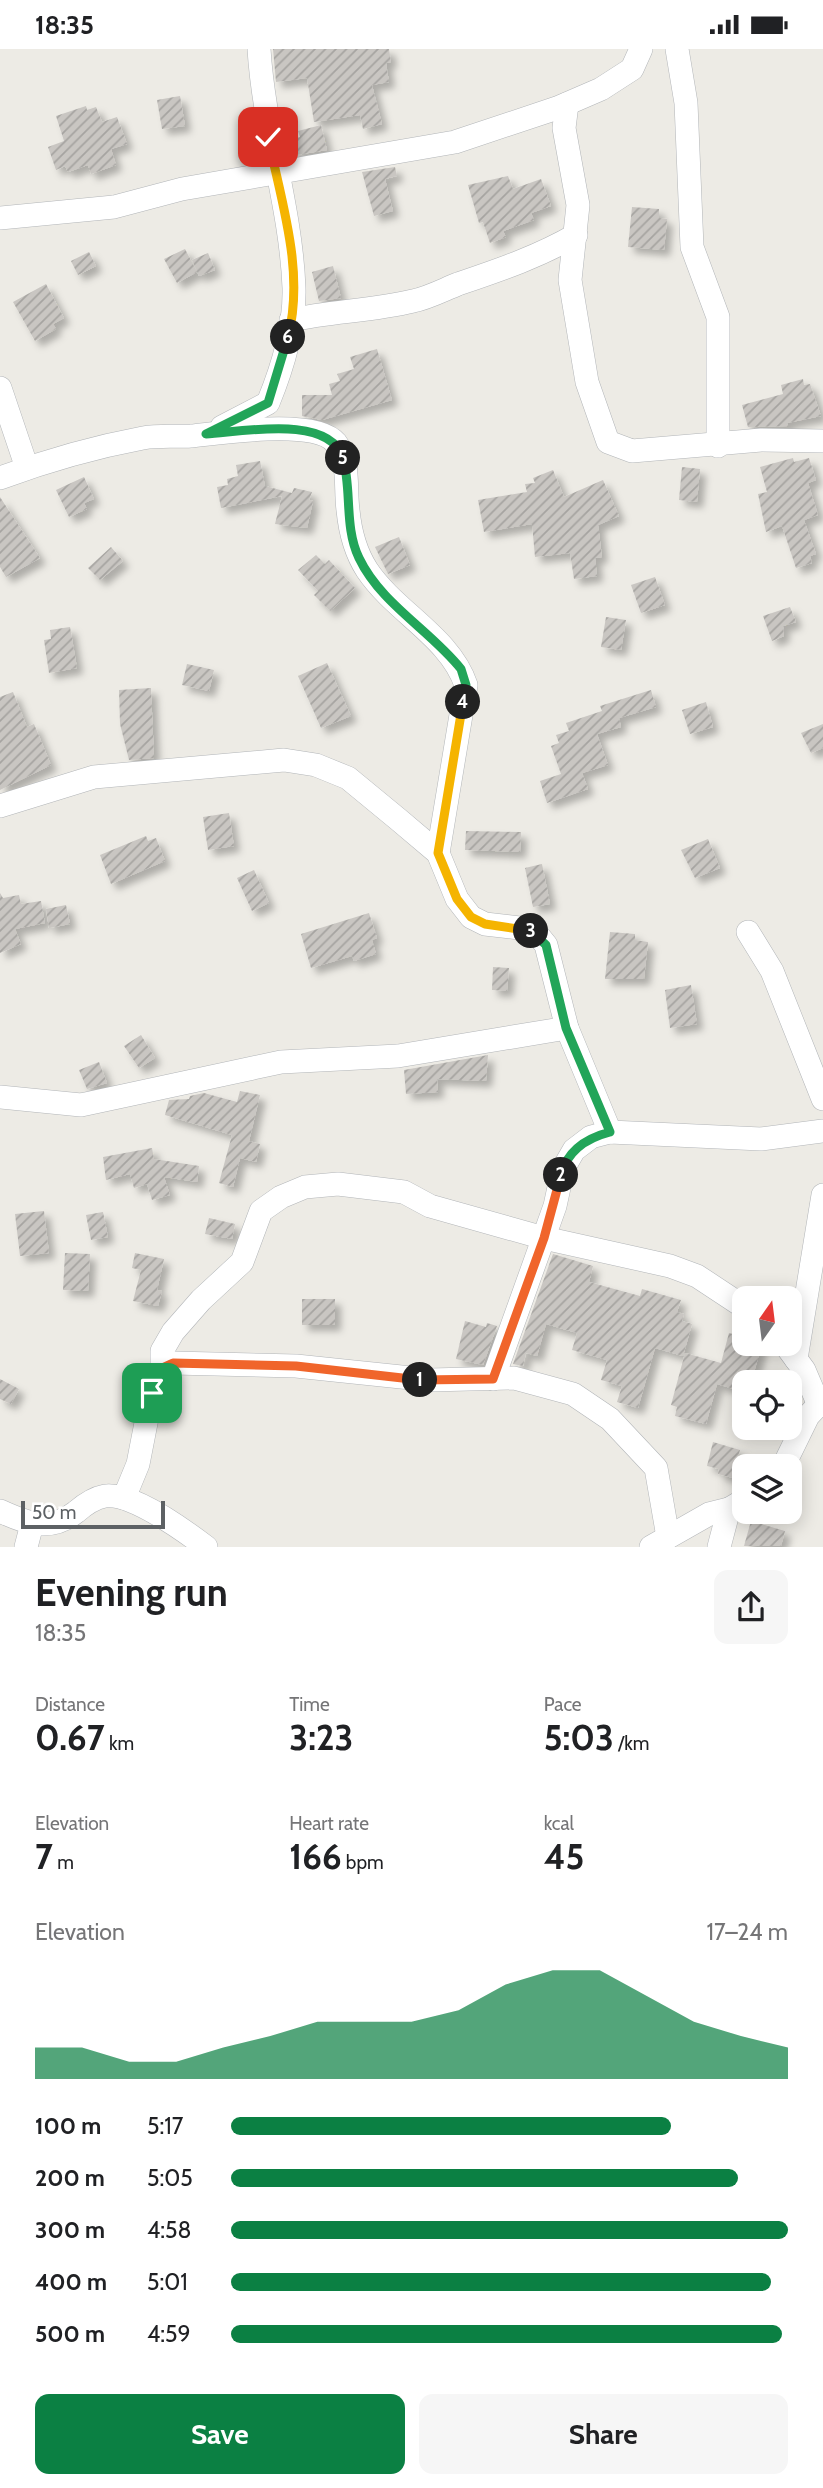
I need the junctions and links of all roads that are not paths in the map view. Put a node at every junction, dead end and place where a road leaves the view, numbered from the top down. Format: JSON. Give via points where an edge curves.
{"nodes":[{"id":1,"x":258,"y":49,"type":"edge"},
{"id":2,"x":641,"y":49,"type":"edge"},
{"id":3,"x":677,"y":49,"type":"edge"},
{"id":4,"x":567,"y":104,"type":"junction"},
{"id":5,"x":276,"y":175,"type":"junction"},
{"id":6,"x":0,"y":218,"type":"edge"},
{"id":7,"x":576,"y":235,"type":"junction"},
{"id":8,"x":292,"y":320,"type":"junction"},
{"id":9,"x":0,"y":389,"type":"edge"},
{"id":10,"x":206,"y":434,"type":"junction"},
{"id":11,"x":823,"y":441,"type":"edge"},
{"id":12,"x":718,"y":446,"type":"junction"},
{"id":13,"x":27,"y":468,"type":"junction"},
{"id":14,"x":0,"y":478,"type":"edge"},
{"id":15,"x":0,"y":806,"type":"edge"},
{"id":16,"x":438,"y":853,"type":"junction"},
{"id":17,"x":748,"y":932,"type":"dead end"},
{"id":18,"x":566,"y":1028,"type":"junction"},
{"id":19,"x":0,"y":1097,"type":"edge"},
{"id":20,"x":823,"y":1099,"type":"edge"},
{"id":21,"x":823,"y":1131,"type":"edge"},
{"id":22,"x":610,"y":1132,"type":"junction"},
{"id":23,"x":823,"y":1195,"type":"edge"},
{"id":24,"x":544,"y":1238,"type":"junction"},
{"id":25,"x":802,"y":1297,"type":"edge"},
{"id":26,"x":732,"y":1299,"type":"edge"},
{"id":27,"x":794,"y":1356,"type":"edge"},
{"id":28,"x":162,"y":1368,"type":"junction"},
{"id":29,"x":493,"y":1379,"type":"junction"},
{"id":30,"x":820,"y":1401,"type":"edge"},
{"id":31,"x":788,"y":1454,"type":"edge"},
{"id":32,"x":124,"y":1498,"type":"junction"},
{"id":33,"x":732,"y":1505,"type":"edge"},
{"id":34,"x":0,"y":1511,"type":"edge"},
{"id":35,"x":732,"y":1514,"type":"edge"},
{"id":36,"x":32,"y":1524,"type":"junction"},
{"id":37,"x":659,"y":1542,"type":"edge"},
{"id":38,"x":26,"y":1546,"type":"edge"},
{"id":39,"x":206,"y":1546,"type":"edge"},
{"id":40,"x":719,"y":1546,"type":"edge"}],
"edges":[{"from":1,"to":5,"type":"street"},
{"from":2,"to":4,"type":"street","via":[[632,69],[620,78]]},
{"from":3,"to":12,"type":"street","via":[[686,103],[692,247],[718,317]]},
{"from":4,"to":5,"type":"street","via":[[455,142]]},
{"from":4,"to":7,"type":"street","via":[[565,128],[578,205]]},
{"from":5,"to":6,"type":"street","via":[[182,189],[114,207]]},
{"from":5,"to":8,"type":"street","via":[[287,219]]},
{"from":7,"to":8,"type":"street","via":[[523,263],[413,301]]},
{"from":7,"to":12,"type":"street","via":[[570,280],[577,333],[587,382],[608,442],[632,451]]},
{"from":8,"to":10,"type":"street","via":[[268,403]]},
{"from":9,"to":13,"type":"street"},
{"from":10,"to":13,"type":"street","via":[[145,438]]},
{"from":10,"to":16,"type":"street","via":[[299,430],[329,437],[341,451],[359,557],[378,586],[449,653],[466,685]]},
{"from":11,"to":12,"type":"street","via":[[761,440]]},
{"from":13,"to":14,"type":"street"},
{"from":15,"to":16,"type":"street","via":[[94,776],[284,760],[316,765],[348,778]]},
{"from":16,"to":18,"type":"street","via":[[457,899],[471,917],[485,924],[528,929],[546,945]]},
{"from":17,"to":20,"type":"street","via":[[772,971]]},
{"from":18,"to":19,"type":"street","via":[[398,1056],[281,1062],[81,1105]]},
{"from":18,"to":22,"type":"street"},
{"from":21,"to":22,"type":"street","via":[[761,1139]]},
{"from":22,"to":24,"type":"street","via":[[591,1137],[563,1169]]},
{"from":23,"to":25,"type":"street"},
{"from":24,"to":26,"type":"street","via":[[670,1266],[697,1276]]},
{"from":24,"to":28,"type":"street","via":[[430,1206],[404,1192],[338,1184],[306,1187],[261,1211],[242,1262],[173,1332],[162,1351]]},
{"from":24,"to":29,"type":"street"},
{"from":27,"to":30,"type":"street"},
{"from":28,"to":29,"type":"street","via":[[173,1363],[296,1366],[393,1378]]},
{"from":28,"to":32,"type":"street","via":[[154,1381],[138,1464]]},
{"from":29,"to":37,"type":"street","via":[[514,1378],[573,1394],[610,1419],[656,1468]]},
{"from":30,"to":31,"type":"street","via":[[794,1437]]},
{"from":32,"to":36,"type":"street","via":[[105,1496],[64,1521]]},
{"from":32,"to":39,"type":"street"},
{"from":33,"to":37,"type":"street"},
{"from":34,"to":36,"type":"street"},
{"from":35,"to":40,"type":"street"},
{"from":36,"to":38,"type":"street"}]}
